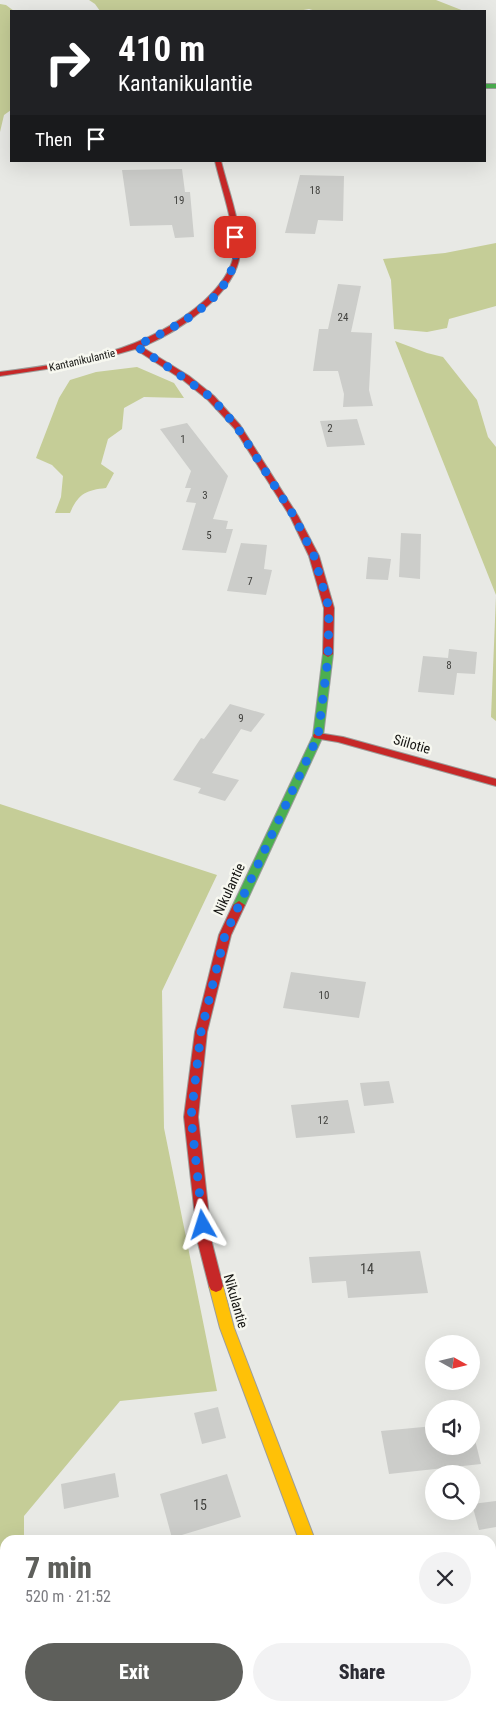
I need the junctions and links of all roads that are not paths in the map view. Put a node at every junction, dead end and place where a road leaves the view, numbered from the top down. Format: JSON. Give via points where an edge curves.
{"nodes":[{"id":1,"x":218,"y":162,"type":"edge"},
{"id":2,"x":136,"y":346,"type":"junction"},
{"id":3,"x":0,"y":374,"type":"edge"},
{"id":4,"x":318,"y":736,"type":"junction"},
{"id":5,"x":496,"y":783,"type":"edge"},
{"id":6,"x":305,"y":1535,"type":"edge"}],
"edges":[{"from":1,"to":2,"type":"street","name":"Kantanikulantie","via":[[237,251],[231,273],[214,297],[195,315]]},
{"from":2,"to":3,"type":"street","name":"Kantanikulantie","via":[[63,366]]},
{"from":2,"to":4,"type":"street","name":"Nikulantie","via":[[212,398],[237,427],[294,516],[314,556],[329,608],[328,658]]},
{"from":4,"to":5,"type":"street","name":"Siilotie","via":[[339,738]]},
{"from":4,"to":6,"type":"street","name":"Nikulantie","via":[[225,935],[201,1032],[191,1117],[204,1243],[225,1319]]}]}
